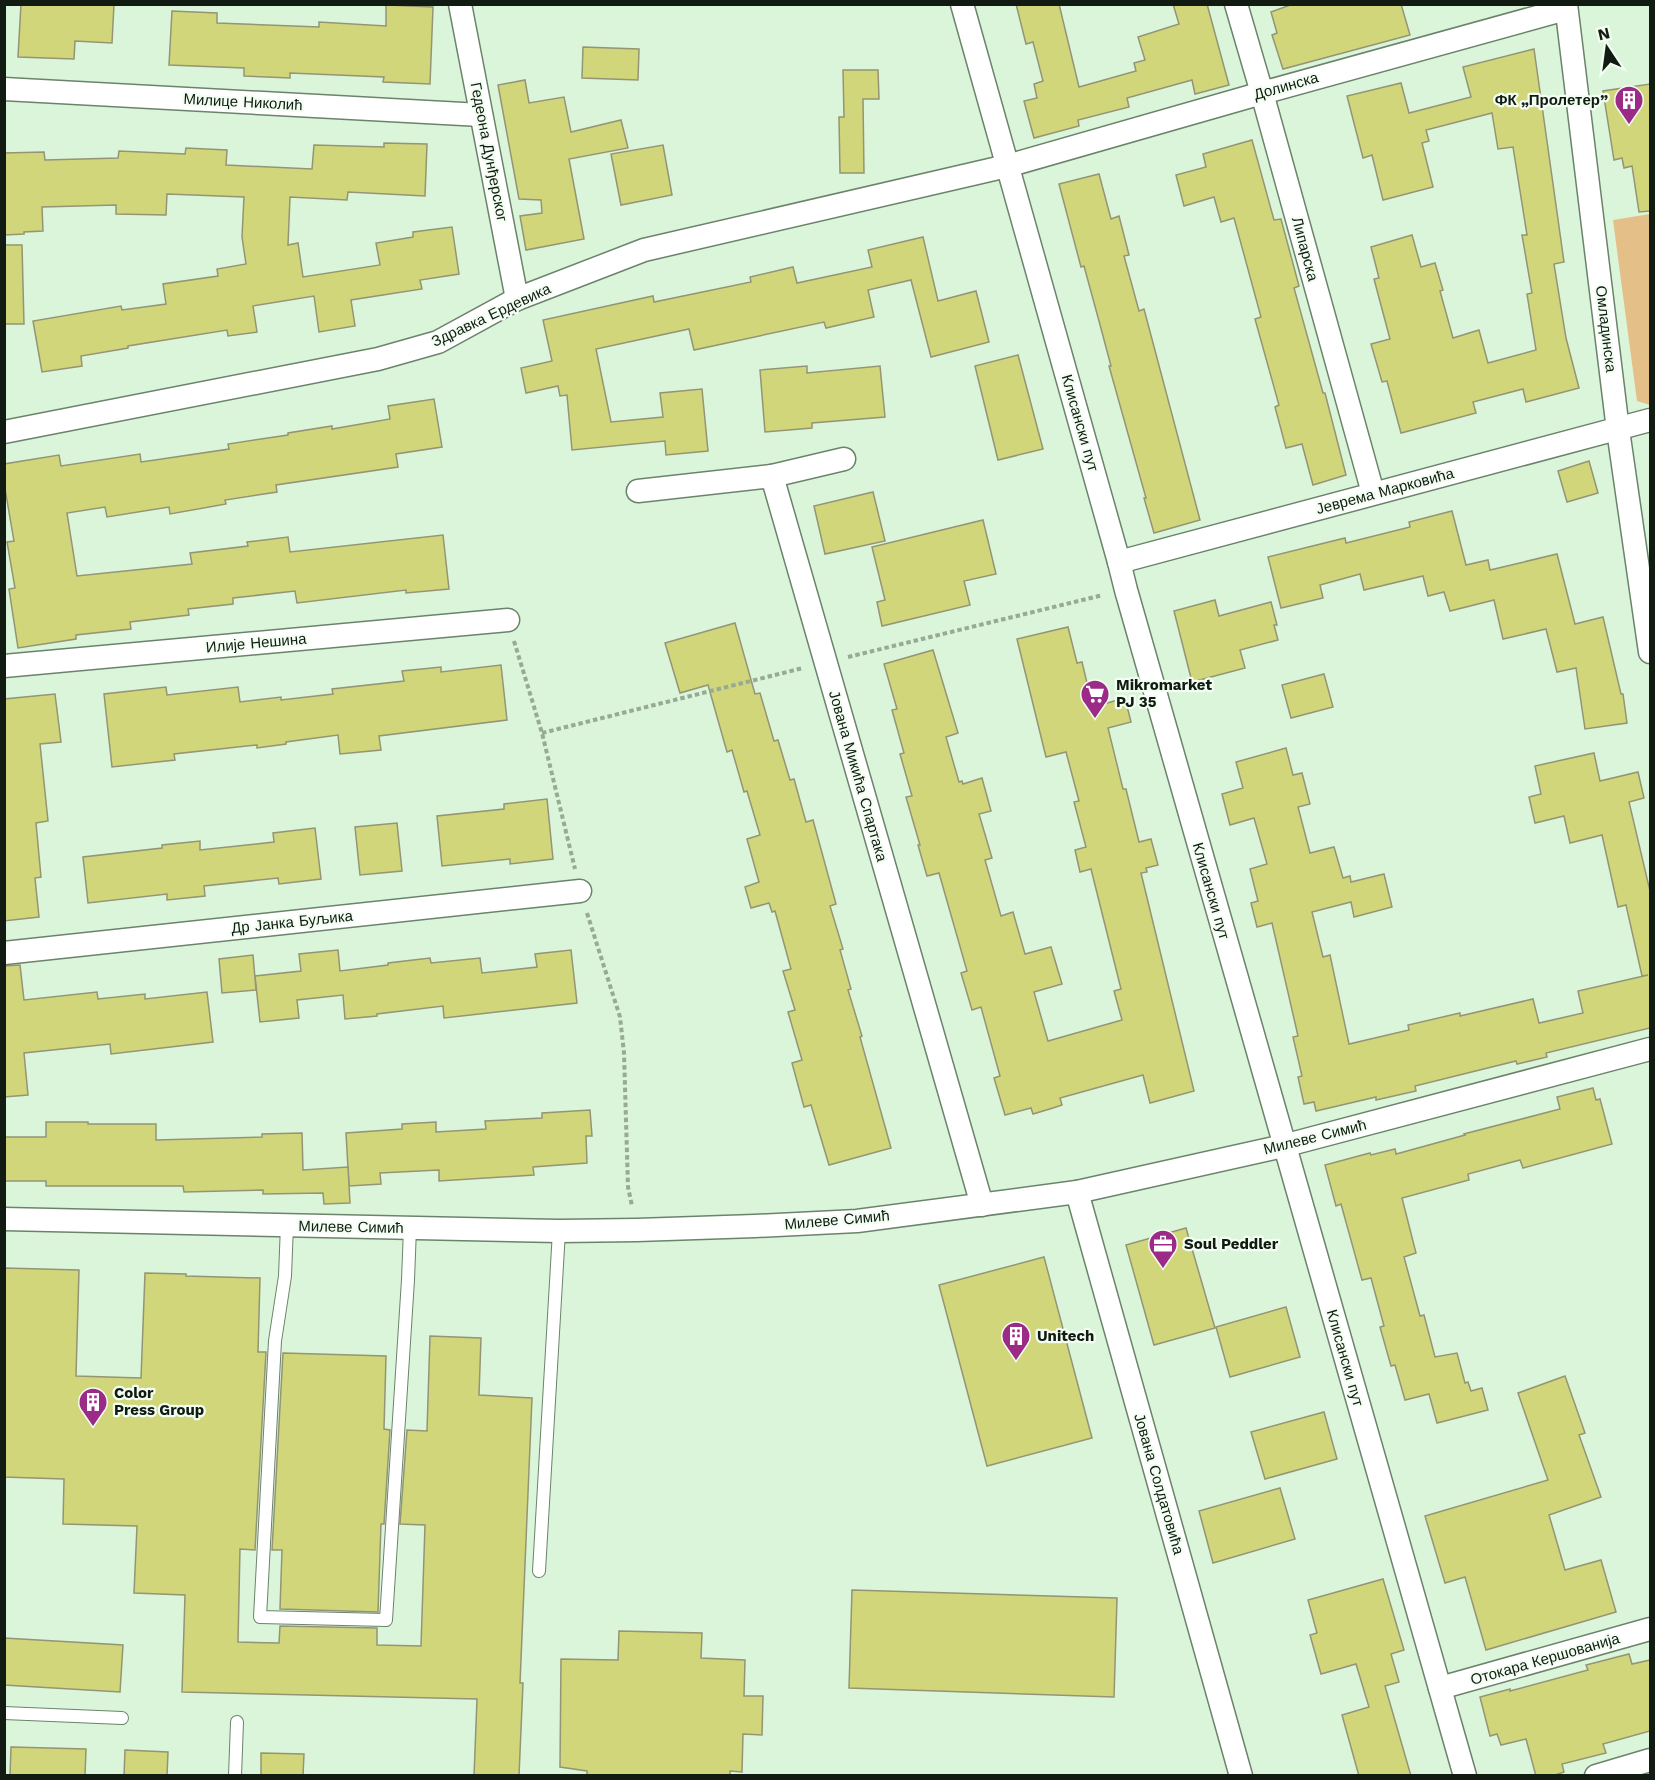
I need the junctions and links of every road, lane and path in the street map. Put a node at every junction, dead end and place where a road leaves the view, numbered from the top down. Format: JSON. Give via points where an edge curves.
{"nodes":[{"id":1,"x":460,"y":4,"type":"edge"},
{"id":2,"x":962,"y":4,"type":"edge"},
{"id":3,"x":1236,"y":4,"type":"edge"},
{"id":4,"x":1566,"y":7,"type":"edge"},
{"id":5,"x":4,"y":89,"type":"edge"},
{"id":6,"x":1262,"y":93,"type":"junction"},
{"id":7,"x":481,"y":115,"type":"junction"},
{"id":8,"x":1007,"y":166,"type":"junction"},
{"id":9,"x":517,"y":299,"type":"junction"},
{"id":10,"x":1650,"y":420,"type":"edge"},
{"id":11,"x":1618,"y":430,"type":"junction"},
{"id":12,"x":4,"y":432,"type":"edge"},
{"id":13,"x":844,"y":459,"type":"dead end"},
{"id":14,"x":772,"y":476,"type":"junction"},
{"id":15,"x":638,"y":491,"type":"dead end"},
{"id":16,"x":1373,"y":494,"type":"junction"},
{"id":17,"x":1119,"y":562,"type":"junction"},
{"id":18,"x":508,"y":620,"type":"joint"},
{"id":19,"x":1650,"y":652,"type":"edge"},
{"id":20,"x":4,"y":666,"type":"edge"},
{"id":21,"x":580,"y":891,"type":"junction"},
{"id":22,"x":4,"y":953,"type":"edge"},
{"id":23,"x":1650,"y":1049,"type":"edge"},
{"id":24,"x":1284,"y":1146,"type":"junction"},
{"id":25,"x":1077,"y":1192,"type":"junction"},
{"id":26,"x":982,"y":1205,"type":"junction"},
{"id":27,"x":4,"y":1219,"type":"edge"},
{"id":28,"x":287,"y":1225,"type":"junction"},
{"id":29,"x":410,"y":1228,"type":"junction"},
{"id":30,"x":637,"y":1230,"type":"junction"},
{"id":31,"x":559,"y":1231,"type":"junction"},
{"id":32,"x":539,"y":1571,"type":"dead end"},
{"id":33,"x":1650,"y":1629,"type":"edge"},
{"id":34,"x":1440,"y":1688,"type":"junction"},
{"id":35,"x":4,"y":1713,"type":"edge"},
{"id":36,"x":122,"y":1718,"type":"dead end"},
{"id":37,"x":237,"y":1722,"type":"dead end"},
{"id":38,"x":1650,"y":1760,"type":"edge"},
{"id":39,"x":235,"y":1776,"type":"edge"},
{"id":40,"x":1242,"y":1776,"type":"edge"},
{"id":41,"x":1465,"y":1776,"type":"edge"},
{"id":42,"x":1596,"y":1776,"type":"edge"}],
"edges":[{"from":1,"to":7,"type":"street","name":"Гедеона Дунђерског"},
{"from":2,"to":8,"type":"street","name":"Клисански пут"},
{"from":3,"to":6,"type":"street","name":"Липарска"},
{"from":4,"to":6,"type":"street","name":"Долинска"},
{"from":4,"to":11,"type":"street","name":"Омладинска"},
{"from":5,"to":7,"type":"street","name":"Милице Николић"},
{"from":6,"to":8,"type":"street","name":"Долинска"},
{"from":6,"to":16,"type":"street","name":"Липарска"},
{"from":7,"to":9,"type":"street","name":"Гедеона Дунђерског"},
{"from":8,"to":9,"type":"street","name":"Здравка Ердевика","via":[[644,250]]},
{"from":8,"to":17,"type":"street","name":"Клисански пут"},
{"from":9,"to":12,"type":"street","name":"Здравка Ердевика","via":[[438,342],[378,359]]},
{"from":10,"to":11,"type":"street","name":"Јеврема Марковића"},
{"from":11,"to":16,"type":"street","name":"Јеврема Марковића"},
{"from":11,"to":19,"type":"street","name":"Омладинска"},
{"from":13,"to":14,"type":"street"},
{"from":14,"to":15,"type":"street"},
{"from":14,"to":26,"type":"street","name":"Јована Микића Спартака"},
{"from":16,"to":17,"type":"street","name":"Јеврема Марковића"},
{"from":17,"to":24,"type":"street","name":"Клисански пут"},
{"from":18,"to":20,"type":"street","name":"Илије Нешина"},
{"from":18,"to":21,"type":"path","via":[[542,733]]},
{"from":21,"to":22,"type":"street","name":"Др Јанка Буљика"},
{"from":21,"to":30,"type":"path","via":[[620,1017],[628,1187]]},
{"from":23,"to":24,"type":"street","name":"Милеве Симић"},
{"from":24,"to":25,"type":"street","name":"Милеве Симић"},
{"from":24,"to":34,"type":"street","name":"Клисански пут"},
{"from":25,"to":26,"type":"street","name":"Милеве Симић"},
{"from":25,"to":40,"type":"street","name":"Јована Солдатовића"},
{"from":26,"to":30,"type":"street","name":"Милеве Симић","via":[[857,1221]]},
{"from":27,"to":28,"type":"street","name":"Милеве Симић"},
{"from":28,"to":29,"type":"street","name":"Милеве Симић"},
{"from":28,"to":29,"type":"lane","via":[[285,1276],[275,1341],[260,1617],[386,1620]]},
{"from":29,"to":31,"type":"street","name":"Милеве Симић"},
{"from":30,"to":31,"type":"street","name":"Милеве Симић"},
{"from":31,"to":32,"type":"lane"},
{"from":33,"to":34,"type":"street","name":"Отокара Кершованија"},
{"from":34,"to":41,"type":"street","name":"Клисански пут"},
{"from":35,"to":36,"type":"lane"},
{"from":37,"to":39,"type":"lane"},
{"from":38,"to":42,"type":"street"}]}
